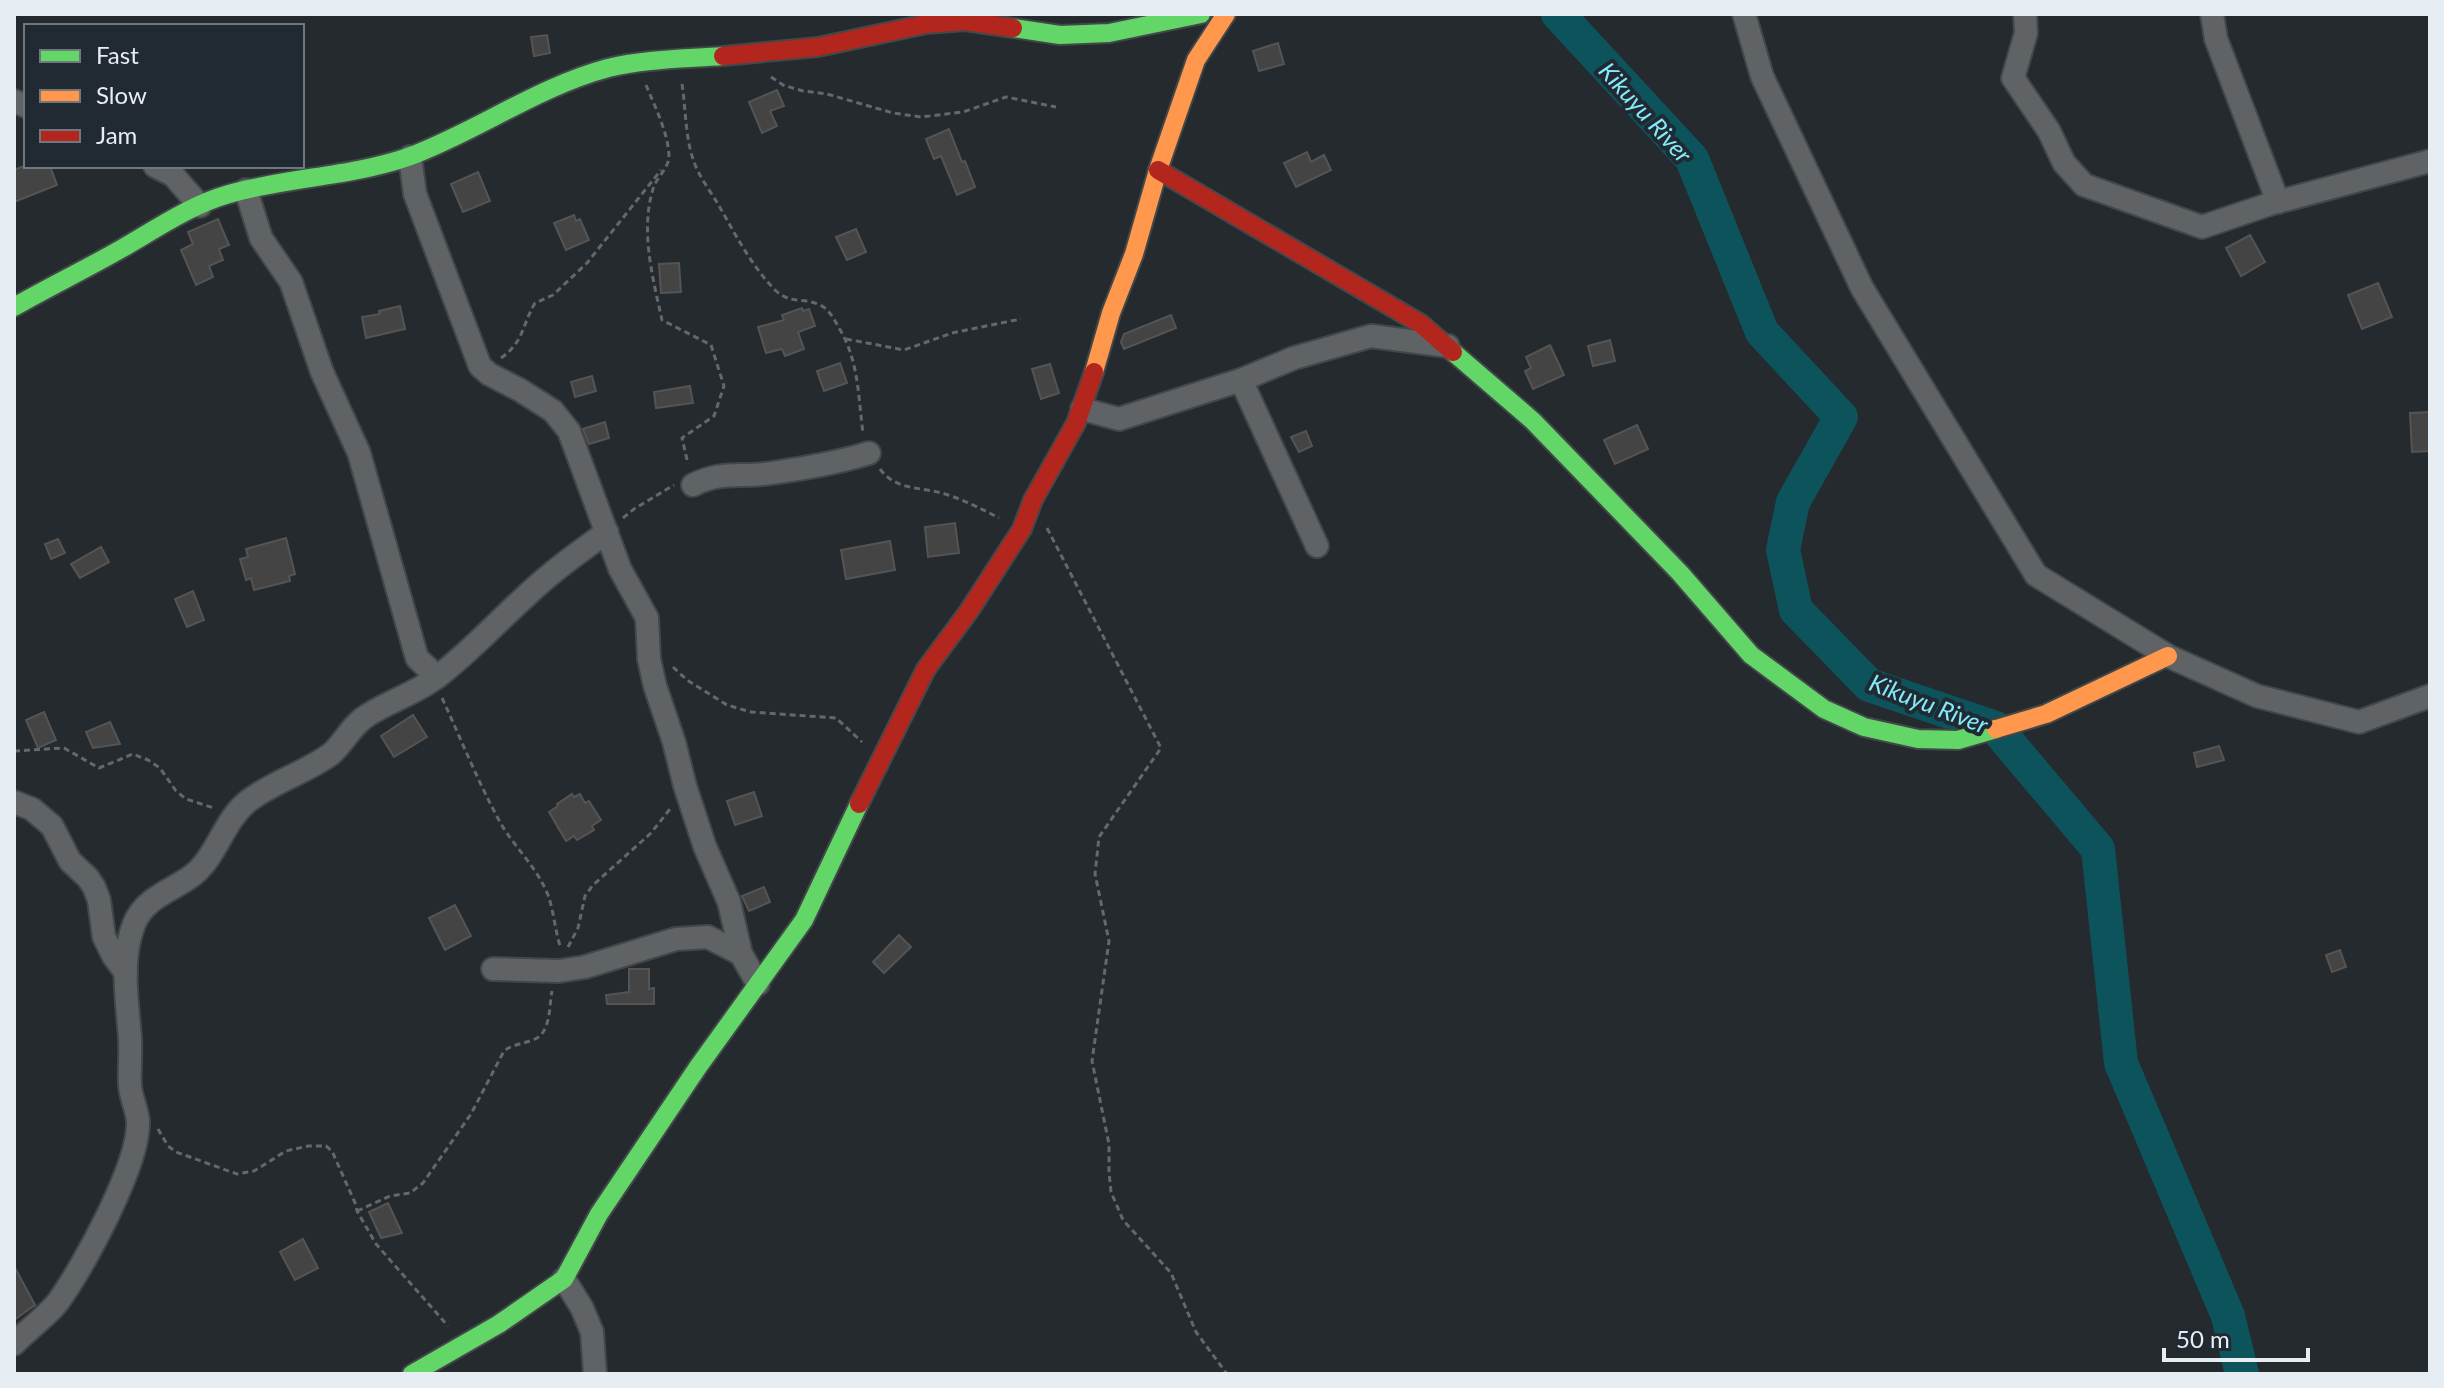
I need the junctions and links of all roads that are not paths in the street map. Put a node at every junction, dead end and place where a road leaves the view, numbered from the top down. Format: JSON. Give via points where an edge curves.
{"nodes":[{"id":1,"x":1201,"y":14,"type":"edge"},
{"id":2,"x":1226,"y":14,"type":"edge"},
{"id":3,"x":1744,"y":14,"type":"edge"},
{"id":4,"x":2025,"y":14,"type":"edge"},
{"id":5,"x":2212,"y":14,"type":"edge"},
{"id":6,"x":961,"y":18,"type":"edge"},
{"id":7,"x":410,"y":157,"type":"junction"},
{"id":8,"x":2430,"y":161,"type":"edge"},
{"id":9,"x":159,"y":168,"type":"edge"},
{"id":10,"x":1158,"y":170,"type":"junction"},
{"id":11,"x":246,"y":190,"type":"junction"},
{"id":12,"x":2278,"y":202,"type":"junction"},
{"id":13,"x":200,"y":206,"type":"junction"},
{"id":14,"x":14,"y":307,"type":"edge"},
{"id":15,"x":1448,"y":346,"type":"junction"},
{"id":16,"x":1241,"y":380,"type":"junction"},
{"id":17,"x":1082,"y":409,"type":"junction"},
{"id":18,"x":869,"y":453,"type":"road end"},
{"id":19,"x":692,"y":480,"type":"road end"},
{"id":20,"x":607,"y":532,"type":"junction"},
{"id":21,"x":1317,"y":546,"type":"dead end"},
{"id":22,"x":2168,"y":656,"type":"junction"},
{"id":23,"x":436,"y":678,"type":"junction"},
{"id":24,"x":2430,"y":696,"type":"edge"},
{"id":25,"x":14,"y":802,"type":"edge"},
{"id":26,"x":741,"y":954,"type":"junction"},
{"id":27,"x":493,"y":969,"type":"dead end"},
{"id":28,"x":126,"y":973,"type":"junction"},
{"id":29,"x":758,"y":984,"type":"junction"},
{"id":30,"x":564,"y":1279,"type":"junction"},
{"id":31,"x":14,"y":1344,"type":"edge"},
{"id":32,"x":422,"y":1371,"type":"edge"},
{"id":33,"x":595,"y":1374,"type":"edge"}],
"edges":[{"from":1,"to":6,"type":"street","via":[[1109,33],[1060,35]]},
{"from":2,"to":10,"type":"street","via":[[1196,60]]},
{"from":3,"to":22,"type":"street","via":[[1762,76],[1862,288],[2036,575]]},
{"from":4,"to":12,"type":"street","via":[[2026,33],[2013,78],[2064,163],[2084,185],[2202,227]]},
{"from":5,"to":12,"type":"street","via":[[2216,39]]},
{"from":6,"to":7,"type":"street","via":[[818,47],[663,59],[595,73]]},
{"from":7,"to":11,"type":"street"},
{"from":7,"to":20,"type":"street","via":[[415,194],[472,349],[483,369],[553,411],[569,431]]},
{"from":8,"to":12,"type":"street"},
{"from":9,"to":13,"type":"street","via":[[173,175]]},
{"from":10,"to":15,"type":"street","via":[[1385,302]]},
{"from":10,"to":17,"type":"street"},
{"from":11,"to":13,"type":"street"},
{"from":11,"to":23,"type":"street","via":[[261,238],[291,282],[322,372],[359,453],[417,658]]},
{"from":13,"to":14,"type":"street"},
{"from":15,"to":16,"type":"street","via":[[1371,336]]},
{"from":15,"to":22,"type":"street","via":[[1599,488],[1751,655],[1824,709],[1864,727],[1918,739],[1958,740],[2046,714]]},
{"from":16,"to":17,"type":"street","via":[[1119,419]]},
{"from":16,"to":21,"type":"street"},
{"from":17,"to":29,"type":"street","via":[[1022,529],[926,669],[804,920]]},
{"from":18,"to":19,"type":"street","via":[[769,474]]},
{"from":20,"to":23,"type":"street","via":[[528,594]]},
{"from":20,"to":26,"type":"street","via":[[647,618],[655,686],[705,847],[729,902]]},
{"from":22,"to":24,"type":"street","via":[[2257,696],[2359,722]]},
{"from":23,"to":28,"type":"street","via":[[369,714],[329,755],[245,804],[203,865],[140,911],[127,949]]},
{"from":25,"to":28,"type":"street","via":[[52,826],[70,861],[94,887],[104,937]]},
{"from":26,"to":27,"type":"street","via":[[708,937],[676,939],[559,971]]},
{"from":26,"to":29,"type":"street"},
{"from":28,"to":31,"type":"street","via":[[130,1083],[138,1126],[111,1211],[56,1305]]},
{"from":29,"to":30,"type":"street","via":[[599,1214]]},
{"from":30,"to":32,"type":"street"},
{"from":30,"to":33,"type":"street","via":[[592,1332]]}]}
